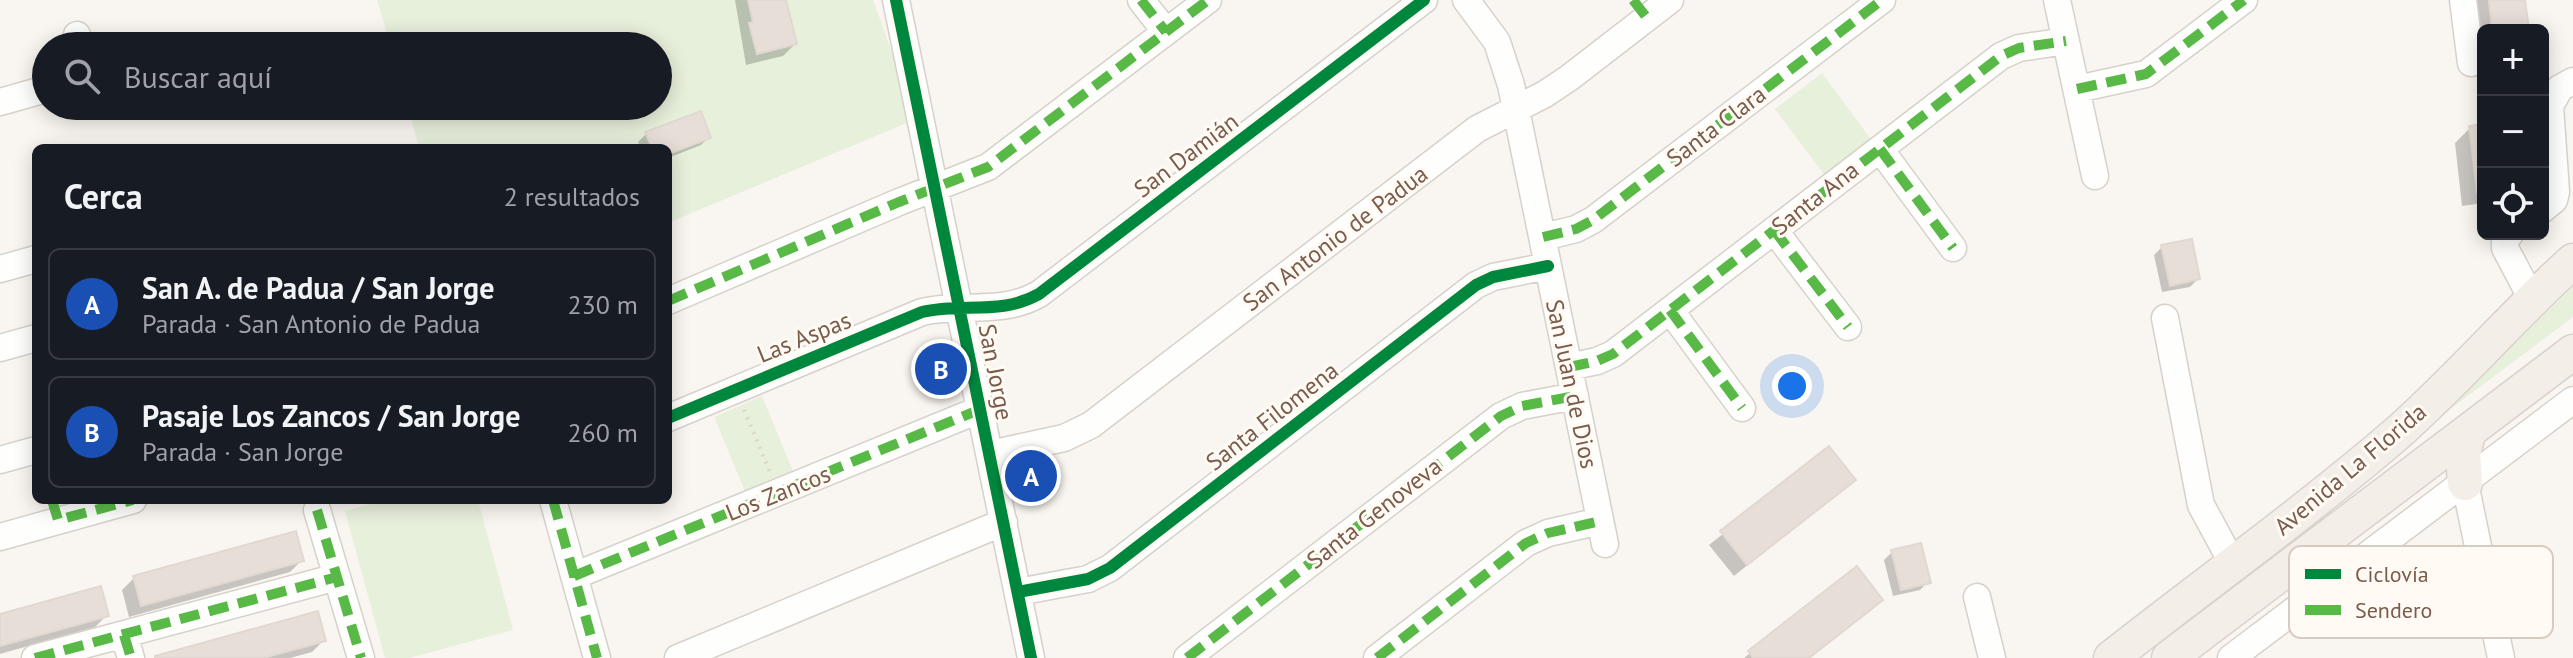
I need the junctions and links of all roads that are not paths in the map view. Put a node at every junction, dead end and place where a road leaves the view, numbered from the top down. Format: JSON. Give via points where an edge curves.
{"nodes":[{"id":1,"x":896,"y":0,"type":"edge"},
{"id":2,"x":1141,"y":0,"type":"edge"},
{"id":3,"x":1208,"y":0,"type":"edge"},
{"id":4,"x":1424,"y":0,"type":"edge"},
{"id":5,"x":1466,"y":0,"type":"edge"},
{"id":6,"x":1670,"y":0,"type":"edge"},
{"id":7,"x":1882,"y":0,"type":"edge"},
{"id":8,"x":2057,"y":0,"type":"edge"},
{"id":9,"x":2244,"y":0,"type":"edge"},
{"id":10,"x":2463,"y":0,"type":"edge"},
{"id":11,"x":1640,"y":9,"type":"edge"},
{"id":12,"x":1166,"y":32,"type":"junction"},
{"id":13,"x":2066,"y":41,"type":"junction"},
{"id":14,"x":2471,"y":63,"type":"dead end"},
{"id":15,"x":2573,"y":81,"type":"edge"},
{"id":16,"x":2077,"y":89,"type":"junction"},
{"id":17,"x":32,"y":93,"type":"edge"},
{"id":18,"x":0,"y":102,"type":"edge"},
{"id":19,"x":1516,"y":108,"type":"junction"},
{"id":20,"x":1880,"y":149,"type":"junction"},
{"id":21,"x":2095,"y":176,"type":"dead end"},
{"id":22,"x":936,"y":187,"type":"junction"},
{"id":23,"x":2549,"y":204,"type":"edge"},
{"id":24,"x":1774,"y":230,"type":"junction"},
{"id":25,"x":1543,"y":237,"type":"junction"},
{"id":26,"x":2505,"y":240,"type":"edge"},
{"id":27,"x":1953,"y":248,"type":"dead end"},
{"id":28,"x":32,"y":260,"type":"edge"},
{"id":29,"x":2573,"y":261,"type":"edge"},
{"id":30,"x":1548,"y":266,"type":"junction"},
{"id":31,"x":0,"y":269,"type":"edge"},
{"id":32,"x":672,"y":299,"type":"edge"},
{"id":33,"x":2533,"y":301,"type":"junction"},
{"id":34,"x":961,"y":309,"type":"junction"},
{"id":35,"x":1670,"y":310,"type":"junction"},
{"id":36,"x":2165,"y":318,"type":"dead end"},
{"id":37,"x":1848,"y":327,"type":"dead end"},
{"id":38,"x":32,"y":339,"type":"edge"},
{"id":39,"x":0,"y":348,"type":"edge"},
{"id":40,"x":2573,"y":352,"type":"edge"},
{"id":41,"x":1569,"y":367,"type":"junction"},
{"id":42,"x":1575,"y":396,"type":"junction"},
{"id":43,"x":2573,"y":400,"type":"edge"},
{"id":44,"x":1742,"y":408,"type":"dead end"},
{"id":45,"x":981,"y":409,"type":"junction"},
{"id":46,"x":672,"y":416,"type":"edge"},
{"id":47,"x":2468,"y":434,"type":"junction"},
{"id":48,"x":32,"y":451,"type":"edge"},
{"id":49,"x":990,"y":454,"type":"junction"},
{"id":50,"x":0,"y":460,"type":"edge"},
{"id":51,"x":2465,"y":483,"type":"junction"},
{"id":52,"x":102,"y":504,"type":"edge"},
{"id":53,"x":554,"y":504,"type":"edge"},
{"id":54,"x":55,"y":510,"type":"edge"},
{"id":55,"x":317,"y":510,"type":"dead end"},
{"id":56,"x":1004,"y":522,"type":"junction"},
{"id":57,"x":0,"y":537,"type":"edge"},
{"id":58,"x":2318,"y":546,"type":"edge"},
{"id":59,"x":2381,"y":546,"type":"edge"},
{"id":60,"x":2478,"y":546,"type":"edge"},
{"id":61,"x":2233,"y":564,"type":"junction"},
{"id":62,"x":2289,"y":568,"type":"edge"},
{"id":63,"x":574,"y":576,"type":"junction"},
{"id":64,"x":337,"y":577,"type":"junction"},
{"id":65,"x":1018,"y":592,"type":"junction"},
{"id":66,"x":1977,"y":597,"type":"dead end"},
{"id":67,"x":2289,"y":615,"type":"edge"},
{"id":68,"x":2497,"y":638,"type":"edge"},
{"id":69,"x":128,"y":646,"type":"edge"},
{"id":70,"x":35,"y":658,"type":"edge"},
{"id":71,"x":361,"y":658,"type":"edge"},
{"id":72,"x":597,"y":658,"type":"edge"},
{"id":73,"x":678,"y":658,"type":"edge"},
{"id":74,"x":1031,"y":658,"type":"edge"},
{"id":75,"x":1187,"y":658,"type":"edge"},
{"id":76,"x":1377,"y":658,"type":"edge"},
{"id":77,"x":1992,"y":658,"type":"edge"},
{"id":78,"x":2111,"y":658,"type":"edge"},
{"id":79,"x":2169,"y":658,"type":"edge"},
{"id":80,"x":2231,"y":658,"type":"edge"},
{"id":81,"x":2501,"y":658,"type":"edge"}],
"edges":[{"from":1,"to":22,"type":"street","name":"San Jorge"},
{"from":2,"to":12,"type":"street"},
{"from":3,"to":12,"type":"street"},
{"from":4,"to":34,"type":"street","name":"San Damián","via":[[1039,294],[1012,305]]},
{"from":5,"to":19,"type":"street","name":"San Juan de Dios","via":[[1501,50]]},
{"from":6,"to":11,"type":"street","name":"San Antonio de Padua"},
{"from":7,"to":25,"type":"street","name":"Santa Clara","via":[[1593,220]]},
{"from":8,"to":13,"type":"street"},
{"from":9,"to":16,"type":"street","via":[[2146,74]]},
{"from":10,"to":14,"type":"street"},
{"from":11,"to":19,"type":"street","name":"San Antonio de Padua","via":[[1569,78]]},
{"from":12,"to":22,"type":"street","via":[[1000,160]]},
{"from":13,"to":16,"type":"street"},
{"from":13,"to":20,"type":"street","name":"Santa Ana","via":[[2001,56]]},
{"from":15,"to":23,"type":"street","via":[[2560,88],[2550,106],[2556,192]]},
{"from":16,"to":21,"type":"street"},
{"from":17,"to":18,"type":"street"},
{"from":19,"to":25,"type":"street","name":"San Juan de Dios"},
{"from":19,"to":49,"type":"street","name":"San Antonio de Padua","via":[[1465,138],[1091,425],[1064,438]]},
{"from":20,"to":24,"type":"street","name":"Santa Ana"},
{"from":20,"to":27,"type":"street"},
{"from":22,"to":32,"type":"street"},
{"from":22,"to":34,"type":"street","name":"San Jorge"},
{"from":24,"to":35,"type":"street","name":"Santa Ana"},
{"from":24,"to":37,"type":"street"},
{"from":25,"to":30,"type":"street","name":"San Juan de Dios"},
{"from":26,"to":33,"type":"street"},
{"from":28,"to":31,"type":"street"},
{"from":29,"to":33,"type":"main road","name":"Avenida La Florida"},
{"from":30,"to":41,"type":"street","name":"San Juan de Dios"},
{"from":30,"to":65,"type":"street","name":"Santa Filomena","via":[[1476,285],[1110,568],[1088,579]]},
{"from":33,"to":61,"type":"main road","name":"Avenida La Florida","via":[[2395,435]]},
{"from":34,"to":45,"type":"street","name":"San Jorge"},
{"from":34,"to":46,"type":"street","name":"Las Aspas","via":[[922,312]]},
{"from":35,"to":41,"type":"street","name":"Santa Ana","via":[[1613,354]]},
{"from":35,"to":44,"type":"street"},
{"from":36,"to":61,"type":"street","via":[[2201,505]]},
{"from":38,"to":39,"type":"street"},
{"from":40,"to":47,"type":"main road"},
{"from":41,"to":42,"type":"street","name":"San Juan de Dios"},
{"from":42,"to":75,"type":"street","name":"Santa Genoveva","via":[[1522,406],[1501,416]]},
{"from":42,"to":76,"type":"street","name":"San Juan de Dios","via":[[1603,532],[1548,533],[1526,543]]},
{"from":43,"to":51,"type":"street"},
{"from":45,"to":49,"type":"street","name":"San Jorge"},
{"from":45,"to":63,"type":"street","name":"Los Zancos"},
{"from":47,"to":51,"type":"main road"},
{"from":47,"to":58,"type":"main road"},
{"from":48,"to":50,"type":"street"},
{"from":49,"to":56,"type":"street","name":"San Jorge"},
{"from":51,"to":59,"type":"street"},
{"from":51,"to":60,"type":"street"},
{"from":52,"to":54,"type":"street"},
{"from":53,"to":63,"type":"street"},
{"from":54,"to":57,"type":"street"},
{"from":55,"to":64,"type":"street"},
{"from":56,"to":65,"type":"street","name":"San Jorge"},
{"from":56,"to":73,"type":"street"},
{"from":61,"to":78,"type":"main road","name":"Avenida La Florida"},
{"from":62,"to":79,"type":"main road"},
{"from":63,"to":72,"type":"street"},
{"from":64,"to":69,"type":"street"},
{"from":64,"to":71,"type":"street"},
{"from":65,"to":74,"type":"street","name":"San Jorge"},
{"from":66,"to":77,"type":"street"},
{"from":67,"to":80,"type":"street"},
{"from":68,"to":81,"type":"street"},
{"from":69,"to":70,"type":"street"}]}
